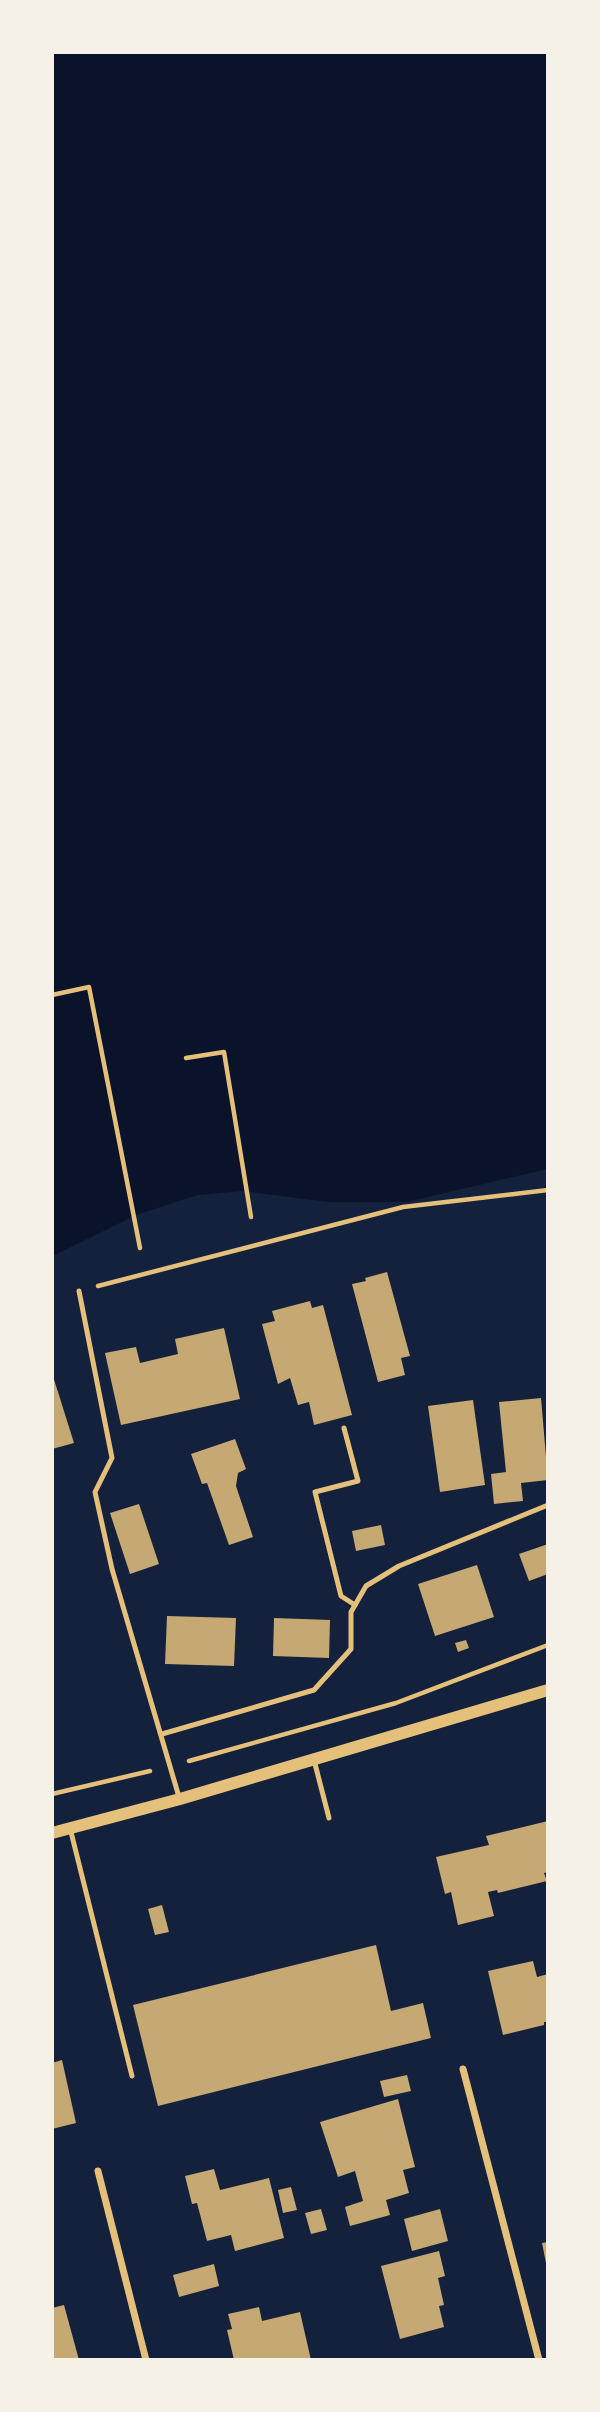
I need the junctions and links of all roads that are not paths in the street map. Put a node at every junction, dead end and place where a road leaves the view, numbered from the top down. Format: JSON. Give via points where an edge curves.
{"nodes":[{"id":1,"x":79,"y":1291,"type":"road end"},
{"id":2,"x":344,"y":1428,"type":"dead end"},
{"id":3,"x":548,"y":1505,"type":"edge"},
{"id":4,"x":355,"y":1605,"type":"junction"},
{"id":5,"x":548,"y":1690,"type":"edge"},
{"id":6,"x":162,"y":1734,"type":"junction"},
{"id":7,"x":314,"y":1759,"type":"junction"},
{"id":8,"x":180,"y":1799,"type":"junction"},
{"id":9,"x":329,"y":1818,"type":"dead end"},
{"id":10,"x":70,"y":1828,"type":"junction"},
{"id":11,"x":52,"y":1833,"type":"edge"},
{"id":12,"x":463,"y":2068,"type":"dead end"},
{"id":13,"x":132,"y":2076,"type":"dead end"},
{"id":14,"x":97,"y":2171,"type":"dead end"},
{"id":15,"x":146,"y":2360,"type":"edge"},
{"id":16,"x":539,"y":2360,"type":"edge"}],
"edges":[{"from":1,"to":6,"type":"lane","via":[[112,1458],[95,1492]]},
{"from":2,"to":4,"type":"lane","via":[[358,1481],[315,1492],[341,1596]]},
{"from":3,"to":4,"type":"lane","via":[[399,1566],[366,1586]]},
{"from":4,"to":6,"type":"lane","via":[[351,1649],[314,1690]]},
{"from":5,"to":7,"type":"street"},
{"from":6,"to":8,"type":"lane"},
{"from":7,"to":8,"type":"street"},
{"from":7,"to":9,"type":"lane"},
{"from":8,"to":10,"type":"street"},
{"from":10,"to":11,"type":"street"},
{"from":10,"to":13,"type":"lane"},
{"from":12,"to":16,"type":"street"},
{"from":14,"to":15,"type":"street"}]}
